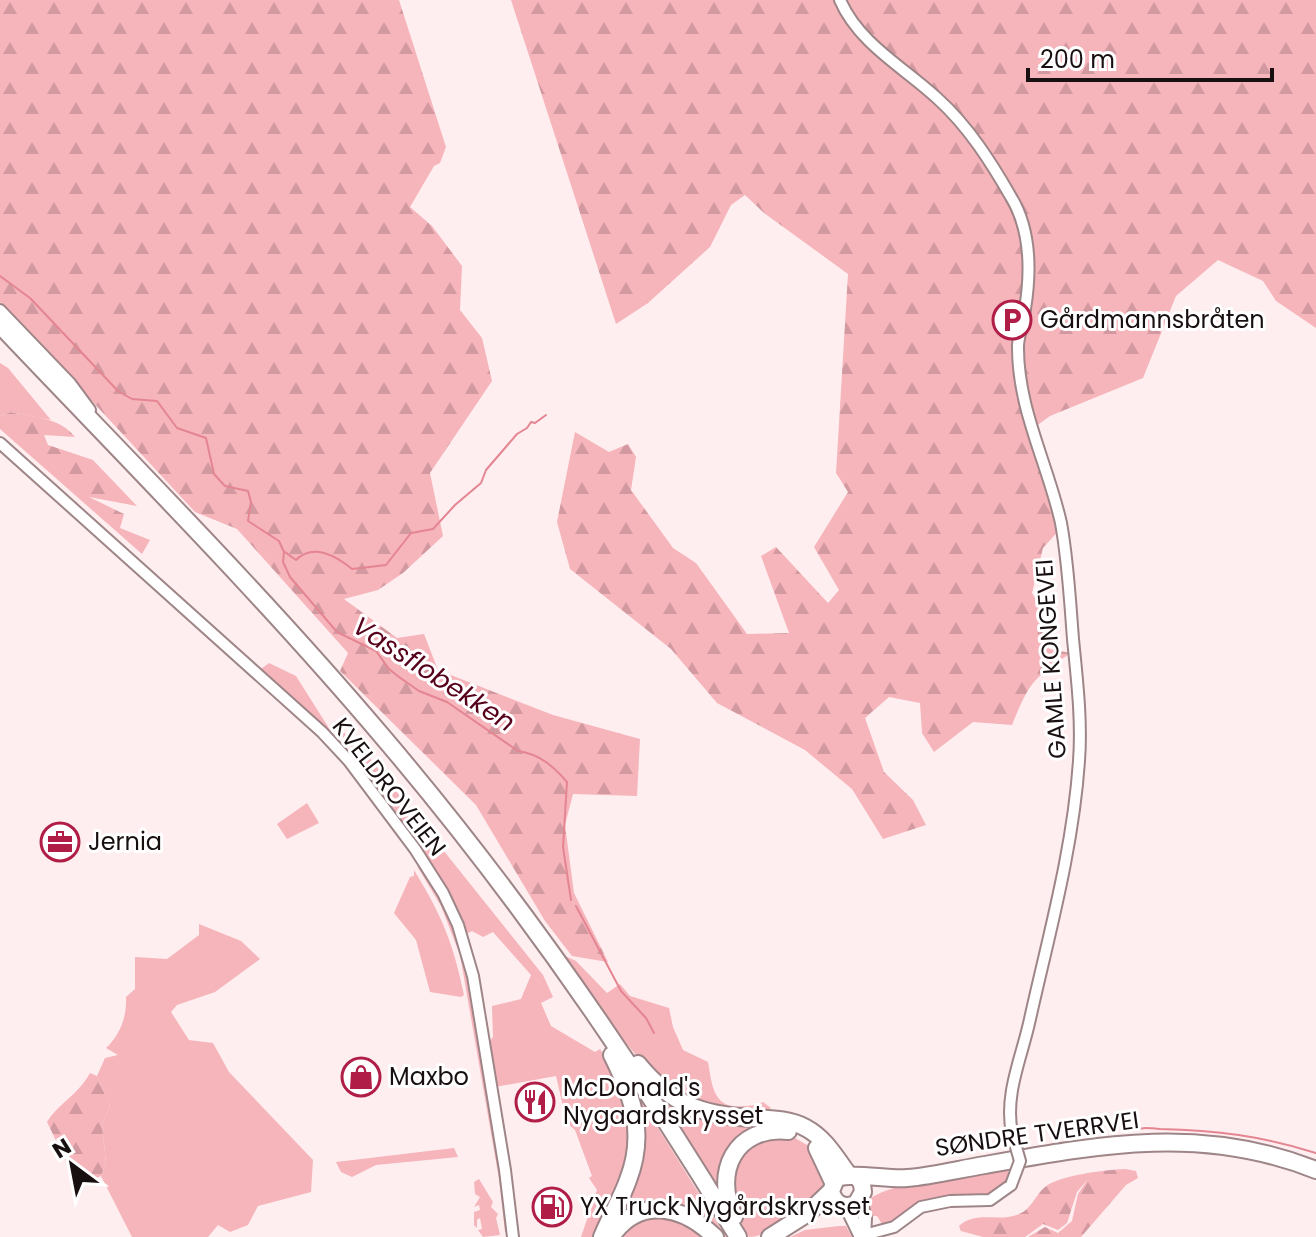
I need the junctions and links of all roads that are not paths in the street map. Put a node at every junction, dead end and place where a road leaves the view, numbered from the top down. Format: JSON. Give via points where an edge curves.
{"nodes":[{"id":1,"x":840,"y":0,"type":"edge"},
{"id":2,"x":0,"y":310,"type":"edge"},
{"id":3,"x":0,"y":325,"type":"edge"},
{"id":4,"x":0,"y":333,"type":"edge"},
{"id":5,"x":107,"y":439,"type":"junction"},
{"id":6,"x":0,"y":443,"type":"edge"},
{"id":7,"x":591,"y":1010,"type":"junction"},
{"id":8,"x":600,"y":1032,"type":"junction"},
{"id":9,"x":1316,"y":1170,"type":"edge"},
{"id":10,"x":852,"y":1175,"type":"junction"},
{"id":11,"x":906,"y":1178,"type":"junction"},
{"id":12,"x":845,"y":1197,"type":"junction"},
{"id":13,"x":775,"y":1234,"type":"edge"},
{"id":14,"x":862,"y":1236,"type":"edge"},
{"id":15,"x":513,"y":1237,"type":"edge"},
{"id":16,"x":602,"y":1237,"type":"edge"},
{"id":17,"x":611,"y":1237,"type":"edge"},
{"id":18,"x":715,"y":1237,"type":"edge"},
{"id":19,"x":731,"y":1237,"type":"edge"},
{"id":20,"x":740,"y":1237,"type":"edge"}],
"edges":[{"from":1,"to":14,"type":"street","name":"GAMLE KONGEVEI","bridge":true,"via":[[875,47],[938,98],[971,134],[1014,200],[1029,241],[1026,308],[1018,344],[1021,384],[1061,522],[1080,725],[1061,890],[1011,1088],[1009,1111],[1020,1161],[1011,1185],[990,1200],[921,1207],[894,1227]]},
{"from":2,"to":5,"type":"street","via":[[70,383]]},
{"from":3,"to":5,"type":"main road"},
{"from":4,"to":8,"type":"main road","via":[[377,738],[493,884]]},
{"from":5,"to":7,"type":"main road","via":[[381,734],[499,881]]},
{"from":6,"to":15,"type":"street","name":"KVELDROVEIEN","via":[[322,732],[424,864],[451,908],[468,952]]},
{"from":7,"to":10,"type":"main road","via":[[644,1072],[677,1101],[711,1114],[803,1126],[822,1139]]},
{"from":7,"to":20,"type":"main road"},
{"from":8,"to":16,"type":"main road","via":[[628,1087],[638,1127],[634,1163]]},
{"from":8,"to":19,"type":"main road"},
{"from":9,"to":11,"type":"main road","name":"SØNDRE TVERRVEI","via":[[1231,1146],[1167,1141],[1072,1150]]},
{"from":10,"to":11,"type":"main road"},
{"from":10,"to":12,"type":"main road","via":[[839,1176]]},
{"from":10,"to":12,"type":"main road","via":[[863,1188]]},
{"from":11,"to":12,"type":"main road"},
{"from":12,"to":13,"type":"main road"},
{"from":12,"to":14,"type":"street","via":[[865,1218]]},
{"from":12,"to":20,"type":"main road","via":[[815,1145],[798,1133],[771,1130],[736,1150],[726,1173]]},
{"from":17,"to":18,"type":"main road","via":[[632,1216],[656,1209],[690,1217]]}]}
